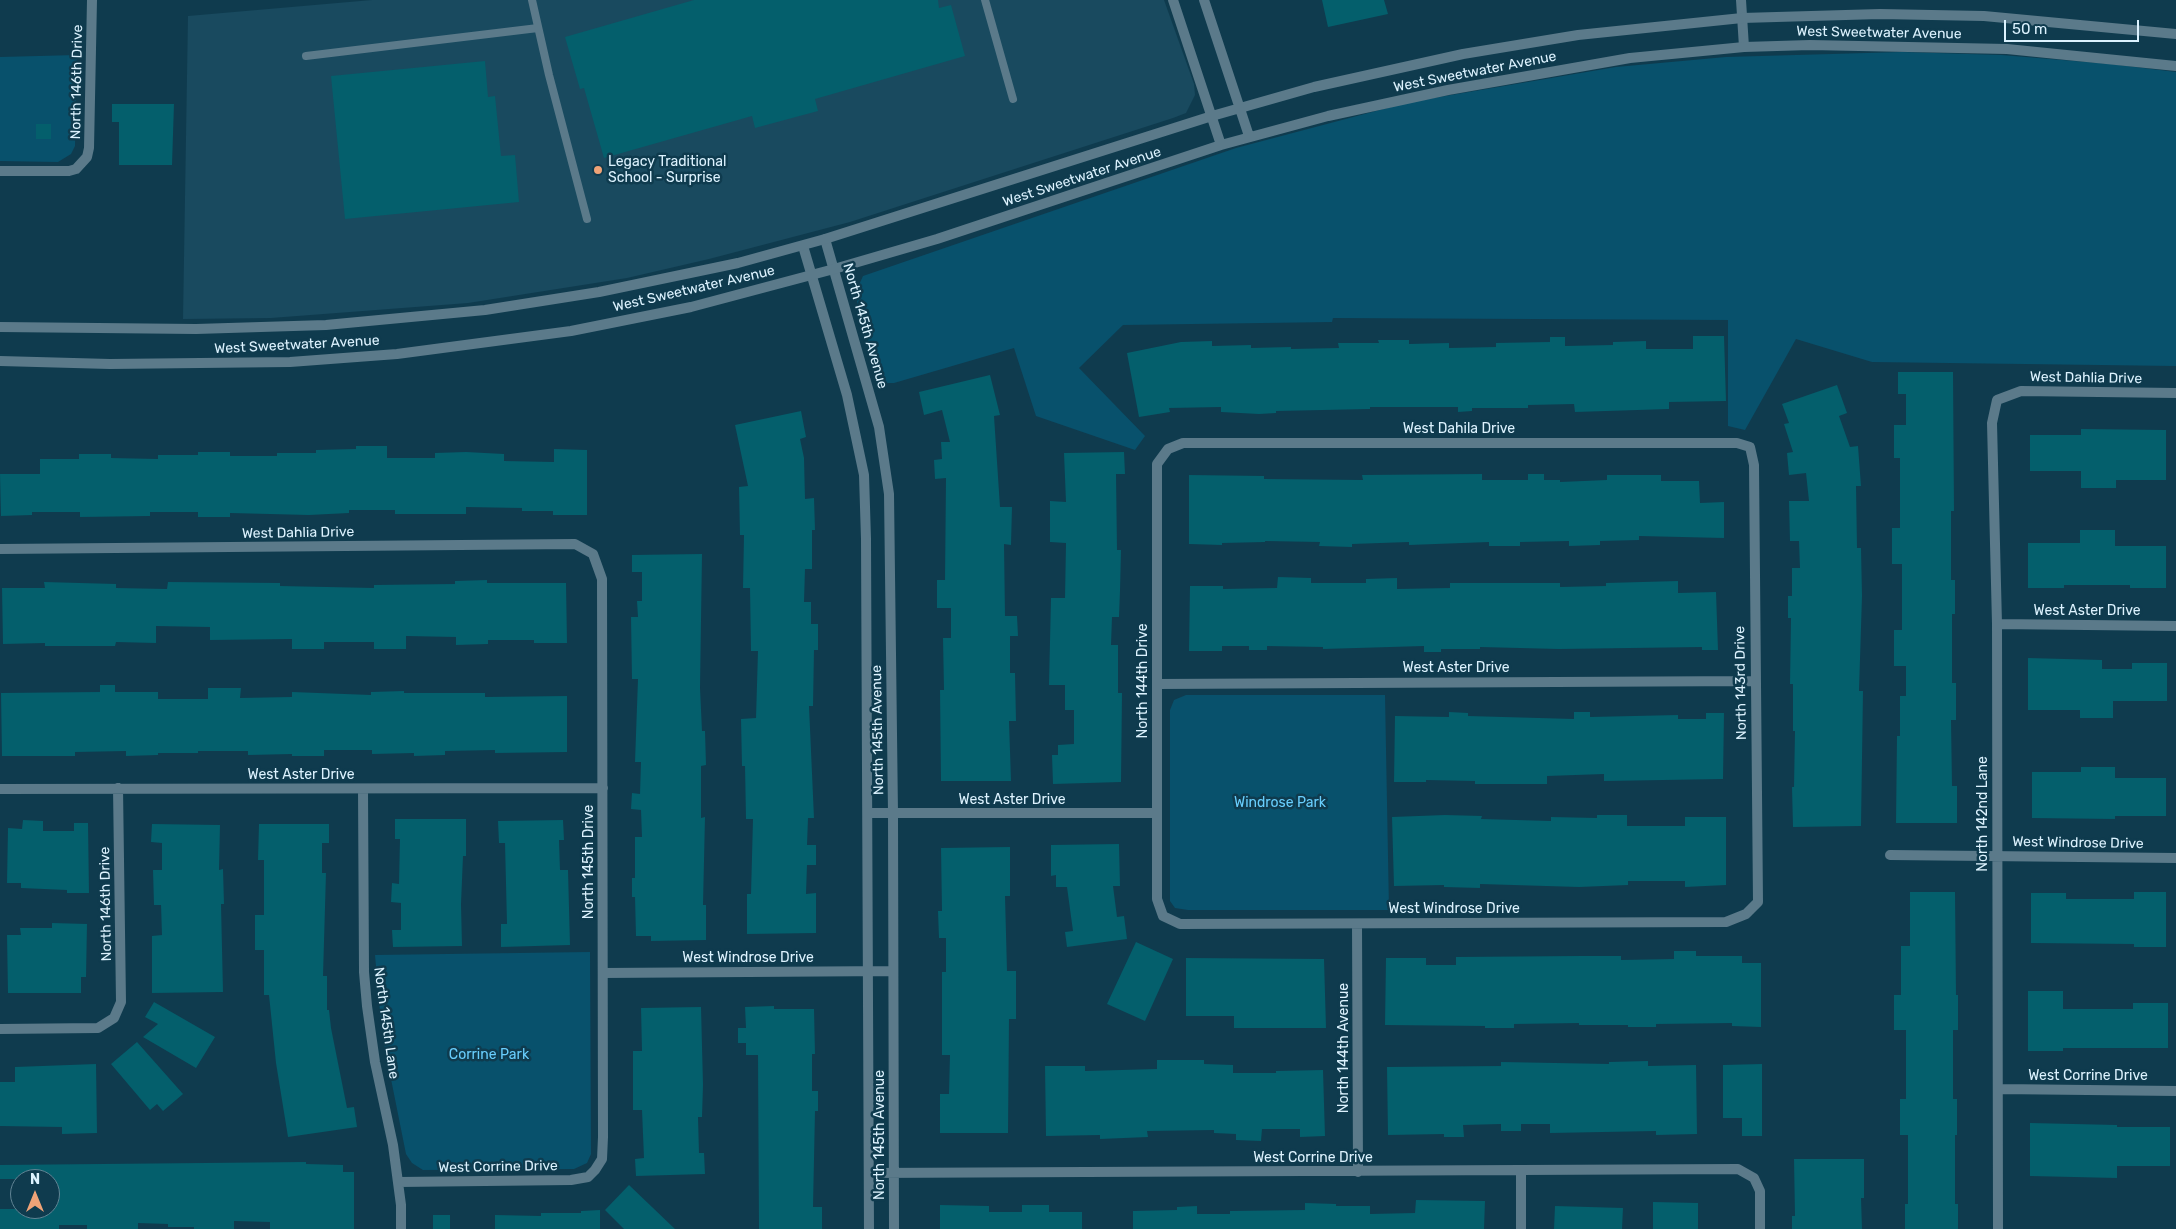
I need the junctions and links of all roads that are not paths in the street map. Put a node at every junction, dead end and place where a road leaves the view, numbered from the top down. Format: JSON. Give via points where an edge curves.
{"nodes":[{"id":1,"x":92,"y":0,"type":"edge"},
{"id":2,"x":532,"y":0,"type":"edge"},
{"id":3,"x":985,"y":0,"type":"edge"},
{"id":4,"x":1172,"y":0,"type":"edge"},
{"id":5,"x":1204,"y":0,"type":"edge"},
{"id":6,"x":1741,"y":0,"type":"edge"},
{"id":7,"x":1742,"y":18,"type":"junction"},
{"id":8,"x":538,"y":28,"type":"junction"},
{"id":9,"x":2176,"y":34,"type":"edge"},
{"id":10,"x":1744,"y":47,"type":"junction"},
{"id":11,"x":306,"y":56,"type":"dead end"},
{"id":12,"x":2176,"y":66,"type":"edge"},
{"id":13,"x":1013,"y":99,"type":"dead end"},
{"id":14,"x":1241,"y":108,"type":"junction"},
{"id":15,"x":1212,"y":116,"type":"junction"},
{"id":16,"x":1249,"y":136,"type":"junction"},
{"id":17,"x":1221,"y":145,"type":"junction"},
{"id":18,"x":0,"y":171,"type":"edge"},
{"id":19,"x":587,"y":219,"type":"dead end"},
{"id":20,"x":825,"y":239,"type":"junction"},
{"id":21,"x":803,"y":246,"type":"junction"},
{"id":22,"x":834,"y":269,"type":"junction"},
{"id":23,"x":812,"y":275,"type":"junction"},
{"id":24,"x":0,"y":327,"type":"edge"},
{"id":25,"x":0,"y":361,"type":"edge"},
{"id":26,"x":2176,"y":393,"type":"edge"},
{"id":27,"x":1997,"y":400,"type":"joint"},
{"id":28,"x":1750,"y":447,"type":"joint"},
{"id":29,"x":1168,"y":449,"type":"joint"},
{"id":30,"x":0,"y":549,"type":"edge"},
{"id":31,"x":593,"y":554,"type":"joint"},
{"id":32,"x":1997,"y":624,"type":"junction"},
{"id":33,"x":2176,"y":626,"type":"edge"},
{"id":34,"x":1755,"y":680,"type":"junction"},
{"id":35,"x":1157,"y":684,"type":"junction"},
{"id":36,"x":118,"y":788,"type":"junction"},
{"id":37,"x":602,"y":788,"type":"junction"},
{"id":38,"x":0,"y":789,"type":"edge"},
{"id":39,"x":363,"y":789,"type":"junction"},
{"id":40,"x":868,"y":813,"type":"junction"},
{"id":41,"x":893,"y":813,"type":"junction"},
{"id":42,"x":1156,"y":813,"type":"junction"},
{"id":43,"x":1890,"y":855,"type":"dead end"},
{"id":44,"x":1996,"y":856,"type":"junction"},
{"id":45,"x":2176,"y":858,"type":"edge"},
{"id":46,"x":1746,"y":914,"type":"joint"},
{"id":47,"x":1163,"y":916,"type":"joint"},
{"id":48,"x":1357,"y":924,"type":"junction"},
{"id":49,"x":868,"y":971,"type":"junction"},
{"id":50,"x":893,"y":971,"type":"junction"},
{"id":51,"x":603,"y":973,"type":"junction"},
{"id":52,"x":0,"y":1029,"type":"edge"},
{"id":53,"x":1999,"y":1090,"type":"junction"},
{"id":54,"x":2176,"y":1091,"type":"edge"},
{"id":55,"x":595,"y":1170,"type":"joint"},
{"id":56,"x":1521,"y":1170,"type":"junction"},
{"id":57,"x":1358,"y":1172,"type":"junction"},
{"id":58,"x":869,"y":1174,"type":"junction"},
{"id":59,"x":894,"y":1174,"type":"junction"},
{"id":60,"x":399,"y":1182,"type":"junction"},
{"id":61,"x":401,"y":1229,"type":"edge"},
{"id":62,"x":869,"y":1229,"type":"edge"},
{"id":63,"x":894,"y":1229,"type":"edge"},
{"id":64,"x":1521,"y":1229,"type":"edge"},
{"id":65,"x":1760,"y":1229,"type":"edge"},
{"id":66,"x":1998,"y":1229,"type":"edge"}],
"edges":[{"from":1,"to":18,"type":"street","name":"North 146th Drive","via":[[89,148],[83,164],[69,170]]},
{"from":2,"to":8,"type":"lane"},
{"from":3,"to":13,"type":"lane"},
{"from":4,"to":15,"type":"street"},
{"from":5,"to":14,"type":"street"},
{"from":6,"to":7,"type":"street"},
{"from":7,"to":9,"type":"street","name":"West Sweetwater Avenue","via":[[1880,14],[1984,16]]},
{"from":7,"to":10,"type":"street"},
{"from":7,"to":14,"type":"street","name":"West Sweetwater Avenue","via":[[1542,40],[1364,75]]},
{"from":8,"to":11,"type":"lane"},
{"from":8,"to":19,"type":"lane"},
{"from":10,"to":12,"type":"street","name":"West Sweetwater Avenue","via":[[1810,45],[2007,50]]},
{"from":10,"to":16,"type":"street","name":"West Sweetwater Avenue","via":[[1630,58],[1500,81],[1401,99]]},
{"from":14,"to":15,"type":"street","name":"West Sweetwater Avenue"},
{"from":14,"to":16,"type":"street"},
{"from":15,"to":17,"type":"street"},
{"from":15,"to":20,"type":"street","name":"West Sweetwater Avenue"},
{"from":16,"to":17,"type":"street","name":"West Sweetwater Avenue"},
{"from":17,"to":22,"type":"street","name":"West Sweetwater Avenue","via":[[946,236]]},
{"from":20,"to":21,"type":"street","name":"West Sweetwater Avenue"},
{"from":20,"to":22,"type":"street","name":"North 145th Avenue"},
{"from":21,"to":23,"type":"street","name":"North 145th Avenue"},
{"from":21,"to":24,"type":"street","name":"West Sweetwater Avenue","via":[[599,292],[436,316],[326,325],[206,329]]},
{"from":22,"to":23,"type":"street","name":"West Sweetwater Avenue"},
{"from":22,"to":41,"type":"street","name":"North 145th Avenue","via":[[879,427],[889,494]]},
{"from":23,"to":25,"type":"street","name":"West Sweetwater Avenue","via":[[691,307],[579,330],[397,354],[290,362],[110,364]]},
{"from":23,"to":40,"type":"street","name":"North 145th Avenue","via":[[847,395],[864,475]]},
{"from":26,"to":27,"type":"street","name":"West Dahlia Drive","via":[[2021,392]]},
{"from":27,"to":32,"type":"street","name":"North 142nd Lane","via":[[1992,424]]},
{"from":28,"to":29,"type":"street","name":"West Dahila Drive","via":[[1738,443],[1183,443]]},
{"from":28,"to":34,"type":"street","name":"North 143rd Drive","via":[[1754,465]]},
{"from":29,"to":35,"type":"street","name":"North 144th Drive","via":[[1157,464]]},
{"from":30,"to":31,"type":"street","name":"West Dahlia Drive","via":[[575,544]]},
{"from":31,"to":37,"type":"street","name":"North 145th Drive","via":[[602,579]]},
{"from":32,"to":33,"type":"street","name":"West Aster Drive"},
{"from":32,"to":44,"type":"street","name":"North 142nd Lane"},
{"from":34,"to":35,"type":"street","name":"West Aster Drive"},
{"from":34,"to":46,"type":"street","name":"North 143rd Drive","via":[[1758,902]]},
{"from":35,"to":42,"type":"street","name":"North 144th Drive"},
{"from":36,"to":38,"type":"street","name":"West Aster Drive"},
{"from":36,"to":39,"type":"street","name":"West Aster Drive"},
{"from":36,"to":52,"type":"street","name":"North 146th Drive","via":[[122,1002],[114,1018],[98,1028]]},
{"from":37,"to":39,"type":"street","name":"West Aster Drive"},
{"from":37,"to":51,"type":"street","name":"North 145th Drive"},
{"from":39,"to":60,"type":"street","name":"North 145th Lane","via":[[367,1006]]},
{"from":40,"to":41,"type":"street","name":"West Aster Drive"},
{"from":40,"to":49,"type":"street","name":"North 145th Avenue"},
{"from":41,"to":42,"type":"street","name":"West Aster Drive"},
{"from":41,"to":50,"type":"street","name":"North 145th Avenue"},
{"from":42,"to":47,"type":"street","name":"North 144th Drive","via":[[1157,899]]},
{"from":43,"to":44,"type":"street","name":"West Windrose Drive"},
{"from":44,"to":45,"type":"street","name":"West Windrose Drive"},
{"from":44,"to":53,"type":"street","name":"North 142nd Lane"},
{"from":46,"to":48,"type":"street","name":"West Windrose Drive","via":[[1726,922]]},
{"from":47,"to":48,"type":"street","name":"West Windrose Drive","via":[[1180,924]]},
{"from":48,"to":57,"type":"street","name":"North 144th Avenue"},
{"from":49,"to":50,"type":"street","name":"West Windrose Drive"},
{"from":49,"to":51,"type":"street","name":"West Windrose Drive"},
{"from":49,"to":58,"type":"street","name":"North 145th Avenue"},
{"from":50,"to":59,"type":"street","name":"North 145th Avenue"},
{"from":51,"to":55,"type":"street","name":"North 145th Drive","via":[[603,1137],[602,1159]]},
{"from":53,"to":54,"type":"street","name":"West Corrine Drive"},
{"from":53,"to":66,"type":"street","name":"North 142nd Lane"},
{"from":55,"to":60,"type":"street","name":"West Corrine Drive","via":[[588,1177],[571,1180]]},
{"from":56,"to":57,"type":"street","name":"West Corrine Drive"},
{"from":56,"to":64,"type":"street"},
{"from":56,"to":65,"type":"street","name":"West Corrine Drive","via":[[1738,1169],[1754,1178],[1760,1191]]},
{"from":57,"to":59,"type":"street","name":"West Corrine Drive"},
{"from":58,"to":59,"type":"street","name":"West Corrine Drive"},
{"from":58,"to":62,"type":"street","name":"North 145th Avenue"},
{"from":59,"to":63,"type":"street","name":"North 145th Avenue"},
{"from":60,"to":61,"type":"street","name":"North 145th Lane"}]}
